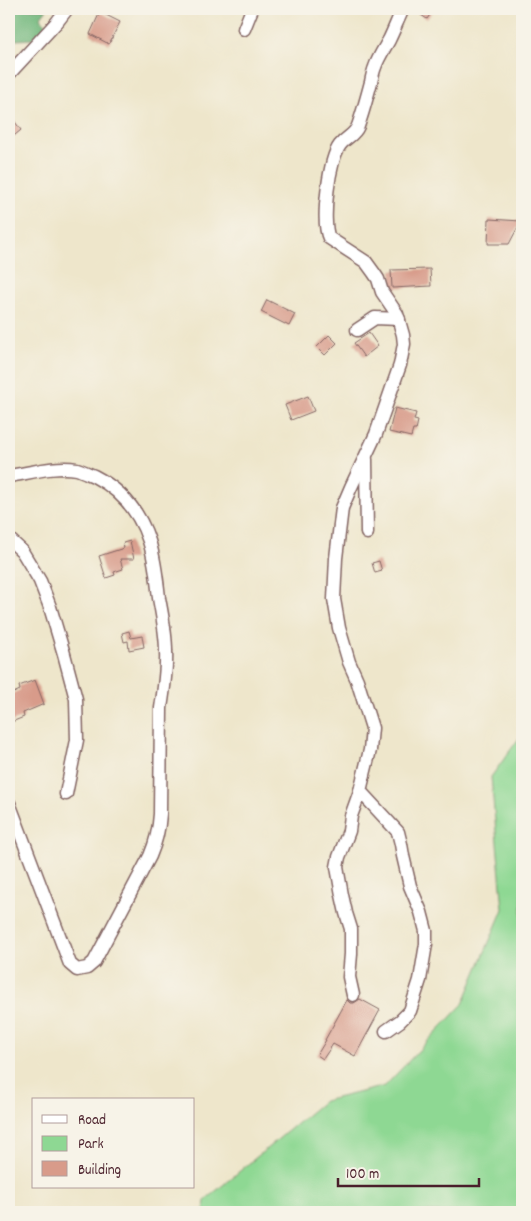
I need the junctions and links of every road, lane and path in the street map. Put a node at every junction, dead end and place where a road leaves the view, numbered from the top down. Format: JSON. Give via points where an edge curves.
{"nodes":[{"id":1,"x":67,"y":9,"type":"edge"},
{"id":2,"x":252,"y":9,"type":"edge"},
{"id":3,"x":402,"y":9,"type":"edge"},
{"id":4,"x":244,"y":29,"type":"dead end"},
{"id":5,"x":9,"y":74,"type":"edge"},
{"id":6,"x":399,"y":319,"type":"junction"},
{"id":7,"x":357,"y":330,"type":"dead end"},
{"id":8,"x":366,"y":456,"type":"junction"},
{"id":9,"x":9,"y":476,"type":"edge"},
{"id":10,"x":368,"y":533,"type":"dead end"},
{"id":11,"x":9,"y":539,"type":"edge"},
{"id":12,"x":360,"y":791,"type":"junction"},
{"id":13,"x":66,"y":794,"type":"dead end"},
{"id":14,"x":9,"y":803,"type":"edge"},
{"id":15,"x":353,"y":995,"type":"dead end"},
{"id":16,"x":386,"y":1031,"type":"dead end"}],
"edges":[{"from":1,"to":5,"type":"street"},
{"from":2,"to":4,"type":"street"},
{"from":3,"to":6,"type":"street","via":[[374,69],[358,126],[336,152],[326,215],[329,238],[371,268]]},
{"from":6,"to":7,"type":"street","via":[[375,318]]},
{"from":6,"to":8,"type":"street","via":[[404,344],[402,358]]},
{"from":8,"to":10,"type":"street"},
{"from":8,"to":12,"type":"street","via":[[342,508],[334,593],[343,645],[372,728]]},
{"from":9,"to":14,"type":"street","via":[[69,468],[104,481],[118,492],[139,518],[154,562],[166,651],[158,832],[146,864],[94,962],[87,968],[77,970],[70,964]]},
{"from":11,"to":13,"type":"street","via":[[22,551],[40,581],[76,699],[77,740]]},
{"from":12,"to":15,"type":"street","via":[[338,867],[351,929],[349,977]]},
{"from":12,"to":16,"type":"street","via":[[398,832],[410,886],[426,931],[420,980],[410,1011]]}]}
